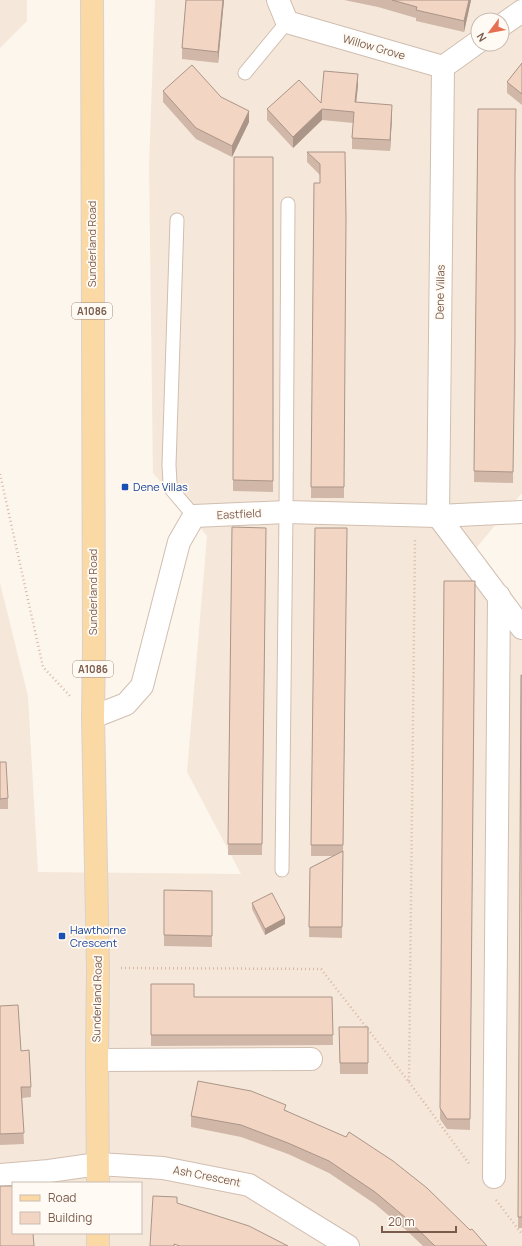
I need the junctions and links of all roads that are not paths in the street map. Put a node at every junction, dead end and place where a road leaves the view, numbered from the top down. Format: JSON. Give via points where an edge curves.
{"nodes":[{"id":1,"x":92,"y":0,"type":"edge"},
{"id":2,"x":278,"y":0,"type":"edge"},
{"id":3,"x":522,"y":11,"type":"edge"},
{"id":4,"x":510,"y":19,"type":"edge"},
{"id":5,"x":286,"y":22,"type":"junction"},
{"id":6,"x":470,"y":48,"type":"edge"},
{"id":7,"x":442,"y":67,"type":"junction"},
{"id":8,"x":245,"y":73,"type":"dead end"},
{"id":9,"x":288,"y":204,"type":"dead end"},
{"id":10,"x":176,"y":220,"type":"dead end"},
{"id":11,"x":286,"y":512,"type":"junction"},
{"id":12,"x":522,"y":512,"type":"edge"},
{"id":13,"x":194,"y":516,"type":"junction"},
{"id":14,"x":438,"y":516,"type":"junction"},
{"id":15,"x":499,"y":596,"type":"junction"},
{"id":16,"x":522,"y":628,"type":"edge"},
{"id":17,"x":93,"y":717,"type":"junction"},
{"id":18,"x":282,"y":870,"type":"dead end"},
{"id":19,"x":311,"y":1059,"type":"dead end"},
{"id":20,"x":97,"y":1060,"type":"junction"},
{"id":21,"x":98,"y":1173,"type":"edge"},
{"id":22,"x":0,"y":1175,"type":"edge"},
{"id":23,"x":493,"y":1186,"type":"road end"},
{"id":24,"x":98,"y":1234,"type":"edge"},
{"id":25,"x":98,"y":1246,"type":"edge"},
{"id":26,"x":348,"y":1246,"type":"edge"}],
"edges":[{"from":1,"to":17,"type":"main road","name":"Sunderland Road","number":"A1086"},
{"from":2,"to":5,"type":"street"},
{"from":3,"to":4,"type":"street"},
{"from":5,"to":7,"type":"street","name":"Willow Grove"},
{"from":5,"to":8,"type":"lane"},
{"from":6,"to":7,"type":"street"},
{"from":7,"to":14,"type":"street","name":"Dene Villas"},
{"from":9,"to":11,"type":"lane"},
{"from":10,"to":13,"type":"lane","via":[[170,483],[172,490]]},
{"from":11,"to":13,"type":"street","name":"Eastfield"},
{"from":11,"to":14,"type":"street","name":"Eastfield"},
{"from":11,"to":18,"type":"lane"},
{"from":12,"to":14,"type":"street","name":"Eastfield"},
{"from":13,"to":17,"type":"street","via":[[180,542],[142,686],[126,704]]},
{"from":14,"to":15,"type":"street"},
{"from":15,"to":16,"type":"street"},
{"from":15,"to":23,"type":"street"},
{"from":17,"to":20,"type":"main road","name":"Sunderland Road","number":"A1086","via":[[98,968]]},
{"from":19,"to":20,"type":"street"},
{"from":20,"to":21,"type":"main road","name":"Sunderland Road","number":"A1086"},
{"from":21,"to":22,"type":"street","name":"Ash Crescent","via":[[49,1171]]},
{"from":21,"to":26,"type":"street","name":"Ash Crescent","via":[[163,1168],[249,1184]]},
{"from":24,"to":25,"type":"main road"}]}
